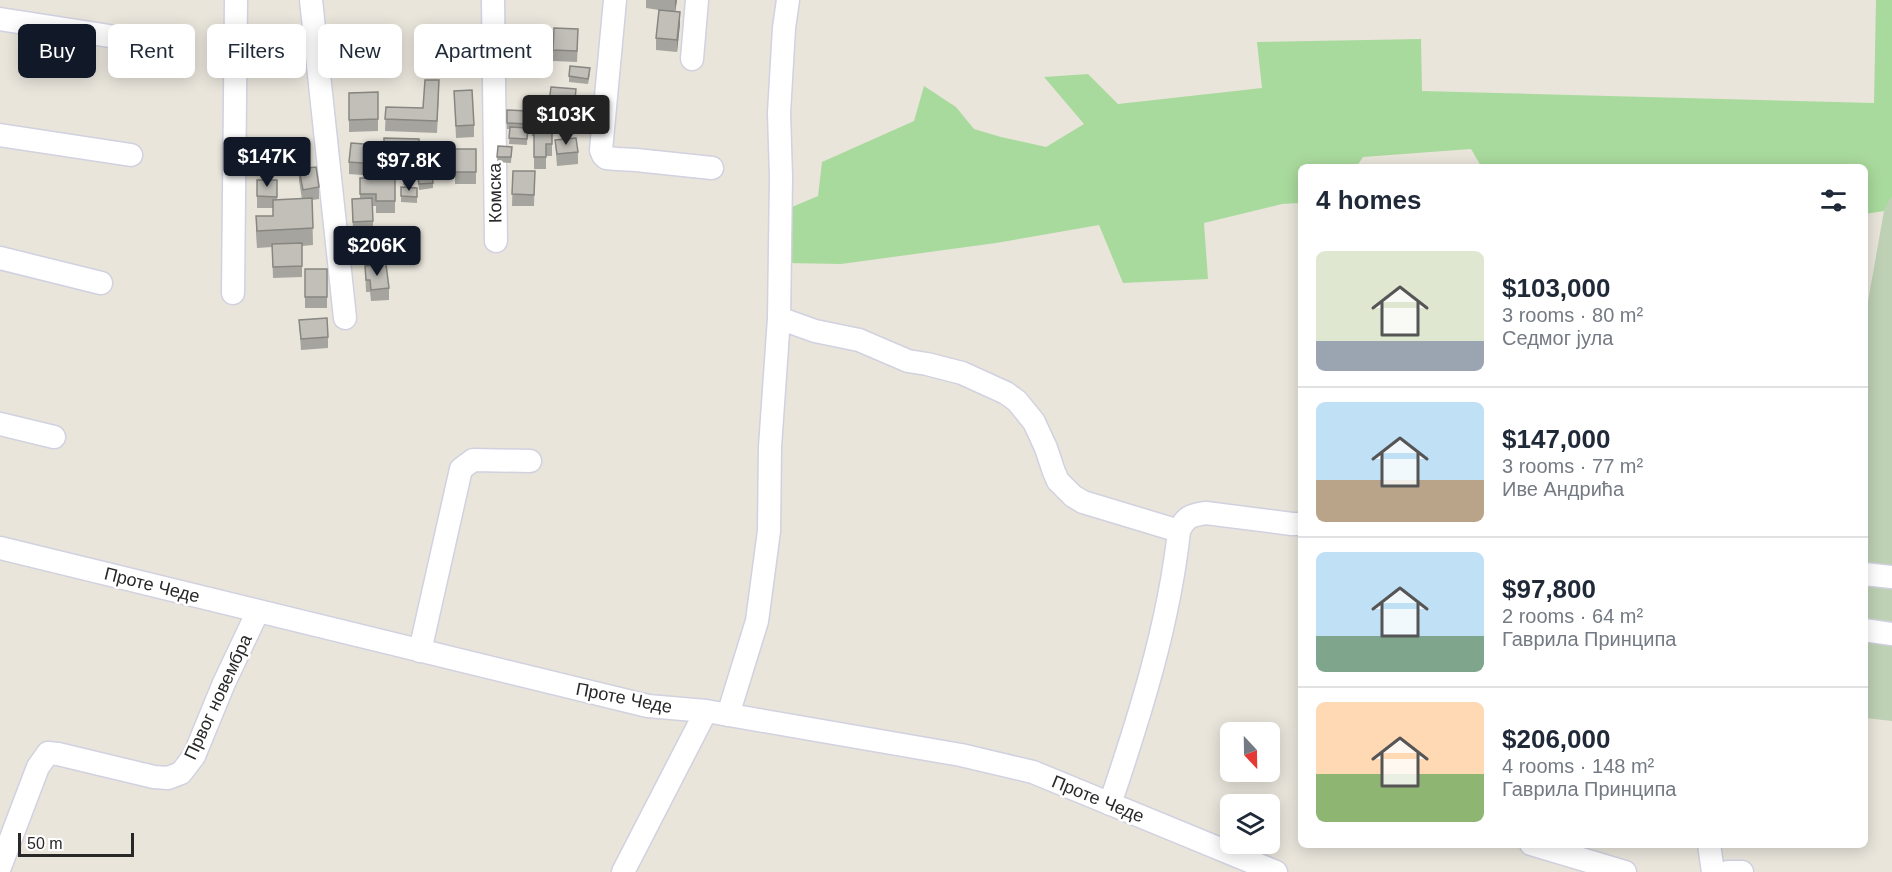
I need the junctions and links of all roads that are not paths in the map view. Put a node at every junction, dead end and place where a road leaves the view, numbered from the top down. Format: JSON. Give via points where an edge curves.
{"nodes":[{"id":1,"x":236,"y":0,"type":"edge"},
{"id":2,"x":311,"y":0,"type":"edge"},
{"id":3,"x":494,"y":0,"type":"edge"},
{"id":4,"x":615,"y":0,"type":"edge"},
{"id":5,"x":697,"y":0,"type":"edge"},
{"id":6,"x":788,"y":0,"type":"edge"},
{"id":7,"x":0,"y":19,"type":"edge"},
{"id":8,"x":108,"y":36,"type":"edge"},
{"id":9,"x":692,"y":59,"type":"dead end"},
{"id":10,"x":0,"y":135,"type":"edge"},
{"id":11,"x":131,"y":155,"type":"dead end"},
{"id":12,"x":712,"y":168,"type":"dead end"},
{"id":13,"x":496,"y":241,"type":"dead end"},
{"id":14,"x":0,"y":258,"type":"edge"},
{"id":15,"x":101,"y":283,"type":"dead end"},
{"id":16,"x":233,"y":293,"type":"dead end"},
{"id":17,"x":345,"y":318,"type":"dead end"},
{"id":18,"x":779,"y":318,"type":"junction"},
{"id":19,"x":0,"y":424,"type":"edge"},
{"id":20,"x":54,"y":437,"type":"dead end"},
{"id":21,"x":530,"y":461,"type":"dead end"},
{"id":22,"x":1298,"y":524,"type":"edge"},
{"id":23,"x":1179,"y":531,"type":"junction"},
{"id":24,"x":0,"y":548,"type":"edge"},
{"id":25,"x":1868,"y":574,"type":"edge"},
{"id":26,"x":1892,"y":577,"type":"edge"},
{"id":27,"x":258,"y":611,"type":"junction"},
{"id":28,"x":1868,"y":631,"type":"edge"},
{"id":29,"x":1892,"y":634,"type":"edge"},
{"id":30,"x":420,"y":651,"type":"junction"},
{"id":31,"x":717,"y":713,"type":"junction"},
{"id":32,"x":1110,"y":804,"type":"junction"},
{"id":33,"x":1544,"y":848,"type":"edge"},
{"id":34,"x":1707,"y":848,"type":"edge"},
{"id":35,"x":0,"y":867,"type":"edge"},
{"id":36,"x":623,"y":872,"type":"edge"},
{"id":37,"x":1276,"y":872,"type":"edge"},
{"id":38,"x":1625,"y":872,"type":"edge"},
{"id":39,"x":1713,"y":872,"type":"edge"},
{"id":40,"x":1728,"y":872,"type":"edge"},
{"id":41,"x":1742,"y":872,"type":"edge"}],
"edges":[{"from":1,"to":16,"type":"street"},
{"from":2,"to":17,"type":"street"},
{"from":3,"to":13,"type":"street","name":"Комска"},
{"from":4,"to":12,"type":"street","via":[[603,155]]},
{"from":5,"to":9,"type":"street"},
{"from":6,"to":18,"type":"street","via":[[779,113]]},
{"from":7,"to":8,"type":"street"},
{"from":10,"to":11,"type":"street"},
{"from":14,"to":15,"type":"street"},
{"from":18,"to":23,"type":"street","via":[[815,331],[860,340],[900,358],[945,368],[994,386],[1017,401],[1034,422],[1058,481],[1073,496]]},
{"from":18,"to":31,"type":"street","via":[[769,531],[757,621]]},
{"from":19,"to":20,"type":"street"},
{"from":21,"to":30,"type":"street","via":[[473,460],[461,470]]},
{"from":22,"to":23,"type":"street","via":[[1206,513],[1183,521]]},
{"from":23,"to":32,"type":"street","via":[[1150,680]]},
{"from":24,"to":27,"type":"street","name":"Проте Чеде"},
{"from":25,"to":26,"type":"street"},
{"from":27,"to":30,"type":"street","name":"Проте Чеде"},
{"from":27,"to":35,"type":"street","name":"Првог новембра","via":[[194,756],[181,774],[154,777],[48,753],[38,767]]},
{"from":28,"to":29,"type":"street"},
{"from":30,"to":31,"type":"street","name":"Проте Чеде","via":[[648,706]]},
{"from":31,"to":32,"type":"street","name":"Проте Чеде","via":[[961,755],[1033,772]]},
{"from":31,"to":36,"type":"street"},
{"from":32,"to":37,"type":"street","name":"Проте Чеде"},
{"from":33,"to":38,"type":"street"},
{"from":34,"to":39,"type":"street"},
{"from":40,"to":41,"type":"street"}]}
